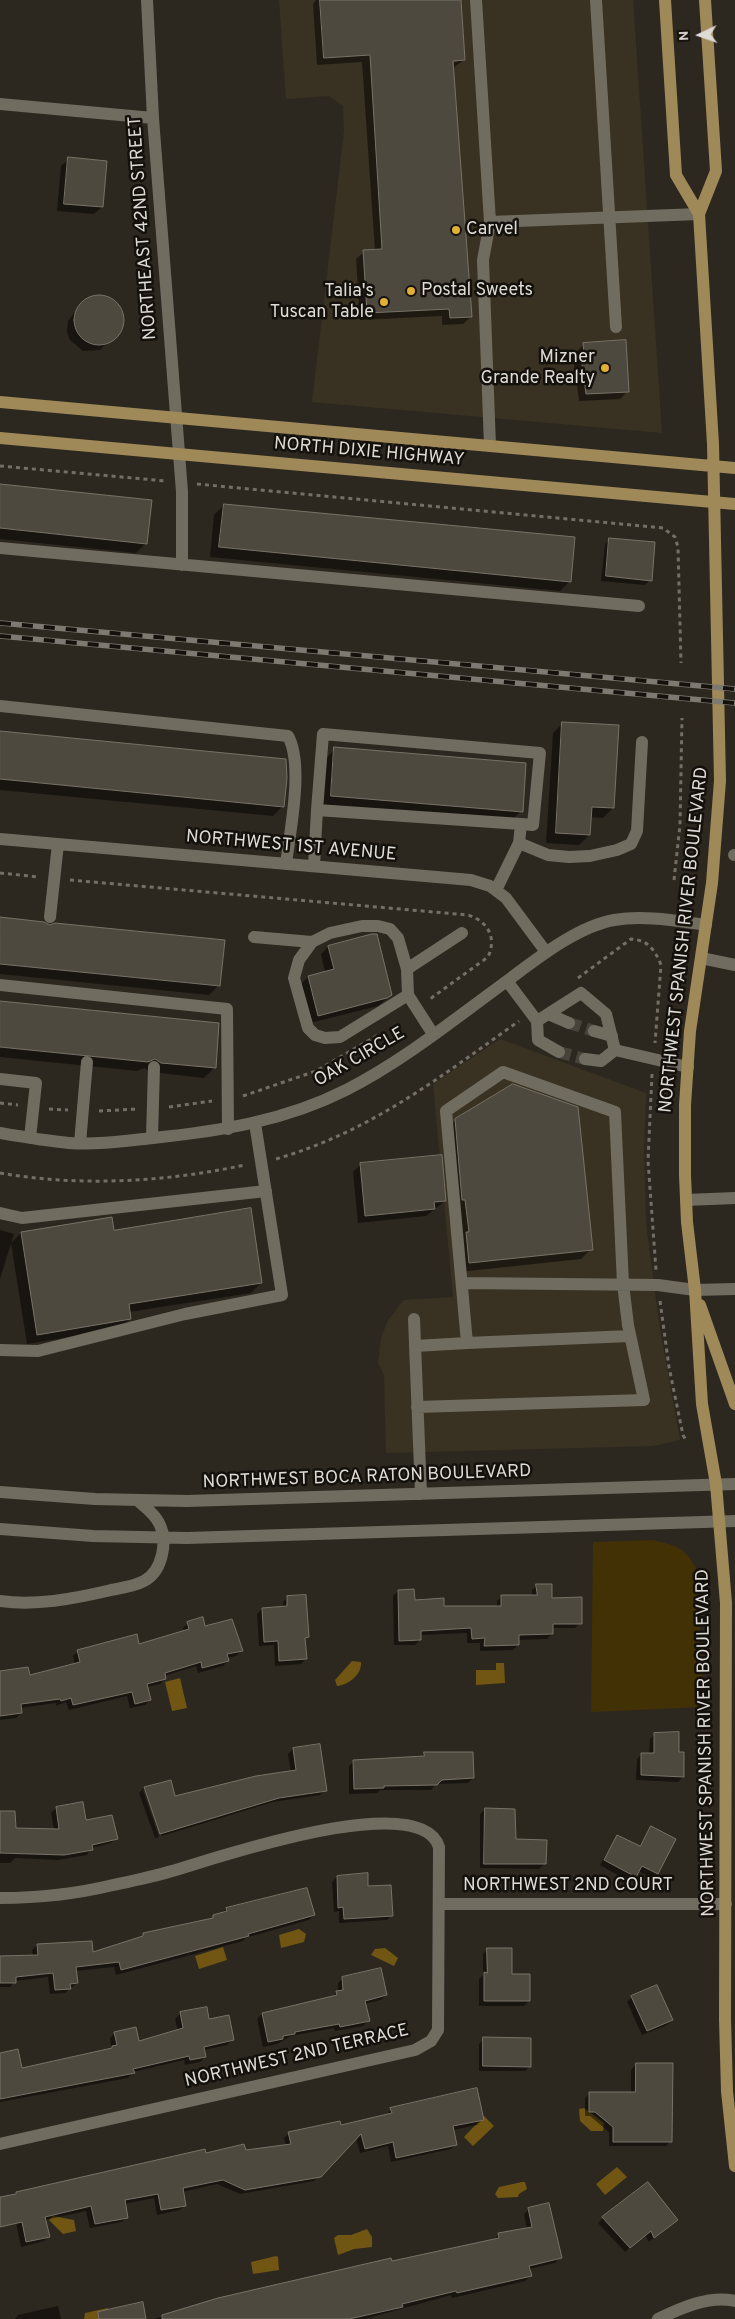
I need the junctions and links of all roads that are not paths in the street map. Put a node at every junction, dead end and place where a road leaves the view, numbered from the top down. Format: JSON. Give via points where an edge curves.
{"nodes":[{"id":1,"x":147,"y":0,"type":"edge"},
{"id":2,"x":476,"y":0,"type":"edge"},
{"id":3,"x":596,"y":0,"type":"edge"},
{"id":4,"x":665,"y":0,"type":"edge"},
{"id":5,"x":705,"y":0,"type":"edge"},
{"id":6,"x":0,"y":104,"type":"edge"},
{"id":7,"x":153,"y":118,"type":"junction"},
{"id":8,"x":699,"y":214,"type":"junction"},
{"id":9,"x":609,"y":218,"type":"junction"},
{"id":10,"x":490,"y":222,"type":"junction"},
{"id":11,"x":616,"y":327,"type":"dead end"},
{"id":12,"x":0,"y":402,"type":"edge"},
{"id":13,"x":176,"y":418,"type":"junction"},
{"id":14,"x":0,"y":438,"type":"edge"},
{"id":15,"x":490,"y":446,"type":"junction"},
{"id":16,"x":178,"y":454,"type":"junction"},
{"id":17,"x":713,"y":466,"type":"junction"},
{"id":18,"x":735,"y":468,"type":"edge"},
{"id":19,"x":714,"y":503,"type":"junction"},
{"id":20,"x":735,"y":504,"type":"edge"},
{"id":21,"x":0,"y":548,"type":"edge"},
{"id":22,"x":182,"y":565,"type":"junction"},
{"id":23,"x":639,"y":606,"type":"dead end"},
{"id":24,"x":0,"y":706,"type":"edge"},
{"id":25,"x":642,"y":742,"type":"dead end"},
{"id":26,"x":318,"y":810,"type":"junction"},
{"id":27,"x":521,"y":824,"type":"junction"},
{"id":28,"x":0,"y":839,"type":"edge"},
{"id":29,"x":519,"y":843,"type":"junction"},
{"id":30,"x":58,"y":844,"type":"junction"},
{"id":31,"x":286,"y":864,"type":"junction"},
{"id":32,"x":314,"y":866,"type":"junction"},
{"id":33,"x":496,"y":890,"type":"junction"},
{"id":34,"x":50,"y":917,"type":"dead end"},
{"id":35,"x":706,"y":925,"type":"junction"},
{"id":36,"x":462,"y":933,"type":"dead end"},
{"id":37,"x":254,"y":937,"type":"dead end"},
{"id":38,"x":312,"y":942,"type":"junction"},
{"id":39,"x":546,"y":952,"type":"junction"},
{"id":40,"x":701,"y":958,"type":"junction"},
{"id":41,"x":735,"y":964,"type":"edge"},
{"id":42,"x":407,"y":969,"type":"junction"},
{"id":43,"x":507,"y":981,"type":"junction"},
{"id":44,"x":0,"y":985,"type":"edge"},
{"id":45,"x":408,"y":995,"type":"junction"},
{"id":46,"x":542,"y":1017,"type":"junction"},
{"id":47,"x":569,"y":1023,"type":"tunnel mouth"},
{"id":48,"x":594,"y":1031,"type":"tunnel mouth"},
{"id":49,"x":433,"y":1034,"type":"junction"},
{"id":50,"x":612,"y":1036,"type":"junction"},
{"id":51,"x":615,"y":1050,"type":"junction"},
{"id":52,"x":559,"y":1052,"type":"tunnel mouth"},
{"id":53,"x":585,"y":1059,"type":"tunnel mouth"},
{"id":54,"x":87,"y":1062,"type":"dead end"},
{"id":55,"x":154,"y":1067,"type":"dead end"},
{"id":56,"x":688,"y":1067,"type":"junction"},
{"id":57,"x":0,"y":1079,"type":"edge"},
{"id":58,"x":255,"y":1123,"type":"junction"},
{"id":59,"x":228,"y":1129,"type":"junction"},
{"id":60,"x":0,"y":1134,"type":"edge"},
{"id":61,"x":30,"y":1138,"type":"junction"},
{"id":62,"x":152,"y":1138,"type":"junction"},
{"id":63,"x":80,"y":1143,"type":"junction"},
{"id":64,"x":266,"y":1191,"type":"junction"},
{"id":65,"x":735,"y":1198,"type":"edge"},
{"id":66,"x":686,"y":1200,"type":"junction"},
{"id":67,"x":0,"y":1212,"type":"edge"},
{"id":68,"x":462,"y":1282,"type":"junction"},
{"id":69,"x":623,"y":1284,"type":"junction"},
{"id":70,"x":735,"y":1289,"type":"edge"},
{"id":71,"x":695,"y":1290,"type":"junction"},
{"id":72,"x":414,"y":1319,"type":"dead end"},
{"id":73,"x":630,"y":1336,"type":"junction"},
{"id":74,"x":467,"y":1343,"type":"junction"},
{"id":75,"x":415,"y":1346,"type":"junction"},
{"id":76,"x":0,"y":1350,"type":"edge"},
{"id":77,"x":735,"y":1404,"type":"edge"},
{"id":78,"x":417,"y":1407,"type":"junction"},
{"id":79,"x":716,"y":1484,"type":"junction"},
{"id":80,"x":735,"y":1484,"type":"edge"},
{"id":81,"x":0,"y":1492,"type":"edge"},
{"id":82,"x":421,"y":1494,"type":"junction"},
{"id":83,"x":138,"y":1500,"type":"junction"},
{"id":84,"x":719,"y":1521,"type":"junction"},
{"id":85,"x":735,"y":1521,"type":"edge"},
{"id":86,"x":0,"y":1529,"type":"edge"},
{"id":87,"x":164,"y":1537,"type":"junction"},
{"id":88,"x":0,"y":1601,"type":"edge"},
{"id":89,"x":0,"y":1898,"type":"edge"},
{"id":90,"x":440,"y":1904,"type":"junction"},
{"id":91,"x":726,"y":1904,"type":"junction"},
{"id":92,"x":727,"y":2083,"type":"junction"},
{"id":93,"x":735,"y":2106,"type":"edge"},
{"id":94,"x":0,"y":2144,"type":"edge"},
{"id":95,"x":735,"y":2166,"type":"edge"},
{"id":96,"x":735,"y":2301,"type":"edge"},
{"id":97,"x":658,"y":2319,"type":"edge"}],
"edges":[{"from":1,"to":7,"type":"street","name":"NORTHEAST 42ND STREET"},
{"from":2,"to":10,"type":"street"},
{"from":3,"to":9,"type":"street"},
{"from":4,"to":8,"type":"main road","via":[[676,176]]},
{"from":5,"to":8,"type":"main road","via":[[716,171]]},
{"from":6,"to":7,"type":"street"},
{"from":7,"to":13,"type":"street","name":"NORTHEAST 42ND STREET"},
{"from":8,"to":9,"type":"street"},
{"from":8,"to":17,"type":"main road","name":"NORTHWEST SPANISH RIVER BOULEVARD"},
{"from":9,"to":10,"type":"street"},
{"from":9,"to":11,"type":"street"},
{"from":10,"to":15,"type":"street","via":[[483,260]]},
{"from":12,"to":13,"type":"main road","name":"NORTH DIXIE HIGHWAY"},
{"from":13,"to":15,"type":"main road","name":"NORTH DIXIE HIGHWAY"},
{"from":13,"to":16,"type":"street","name":"NORTHEAST 42ND STREET"},
{"from":14,"to":16,"type":"main road","name":"NORTH DIXIE HIGHWAY"},
{"from":15,"to":17,"type":"main road","name":"NORTH DIXIE HIGHWAY"},
{"from":16,"to":19,"type":"main road","name":"NORTH DIXIE HIGHWAY"},
{"from":16,"to":22,"type":"street","name":"NORTHEAST 42ND STREET"},
{"from":17,"to":18,"type":"main road","name":"NORTH DIXIE HIGHWAY"},
{"from":17,"to":19,"type":"main road","name":"NORTHWEST SPANISH RIVER BOULEVARD"},
{"from":19,"to":20,"type":"main road","name":"NORTH DIXIE HIGHWAY"},
{"from":19,"to":35,"type":"main road","name":"NORTHWEST SPANISH RIVER BOULEVARD","via":[[720,781]]},
{"from":21,"to":22,"type":"street"},
{"from":22,"to":23,"type":"street"},
{"from":24,"to":31,"type":"street","via":[[288,736],[295,748],[296,772]]},
{"from":25,"to":29,"type":"street","via":[[637,832],[631,844],[617,850],[569,857],[548,855]]},
{"from":26,"to":27,"type":"street"},
{"from":26,"to":27,"type":"street","via":[[323,734],[540,753],[533,825]]},
{"from":26,"to":32,"type":"street"},
{"from":27,"to":29,"type":"street"},
{"from":28,"to":30,"type":"street","name":"NORTHWEST 1ST AVENUE"},
{"from":29,"to":33,"type":"street"},
{"from":30,"to":31,"type":"street","name":"NORTHWEST 1ST AVENUE"},
{"from":30,"to":34,"type":"street"},
{"from":31,"to":32,"type":"street","name":"NORTHWEST 1ST AVENUE"},
{"from":32,"to":33,"type":"street","name":"NORTHWEST 1ST AVENUE","via":[[471,880]]},
{"from":33,"to":39,"type":"street","name":"NORTHWEST 1ST AVENUE","via":[[506,898]]},
{"from":35,"to":39,"type":"street","name":"OAK CIRCLE","via":[[659,919],[613,920]]},
{"from":35,"to":40,"type":"main road","name":"NORTHWEST SPANISH RIVER BOULEVARD"},
{"from":36,"to":42,"type":"street"},
{"from":37,"to":38,"type":"street"},
{"from":38,"to":42,"type":"street","via":[[362,926],[384,927],[398,938]]},
{"from":38,"to":45,"type":"street","via":[[299,960],[294,978],[308,1028],[315,1035],[340,1038]]},
{"from":39,"to":43,"type":"street","name":"OAK CIRCLE"},
{"from":40,"to":41,"type":"street"},
{"from":40,"to":56,"type":"main road","name":"NORTHWEST SPANISH RIVER BOULEVARD"},
{"from":42,"to":45,"type":"street"},
{"from":43,"to":46,"type":"street"},
{"from":43,"to":49,"type":"street","name":"OAK CIRCLE"},
{"from":44,"to":59,"type":"street","via":[[227,1009]]},
{"from":45,"to":49,"type":"street"},
{"from":46,"to":47,"type":"street"},
{"from":46,"to":50,"type":"street","via":[[581,993],[606,1014]]},
{"from":46,"to":52,"type":"street","via":[[538,1040]]},
{"from":48,"to":50,"type":"street"},
{"from":49,"to":58,"type":"street","name":"OAK CIRCLE","via":[[386,1068],[345,1090],[303,1109]]},
{"from":50,"to":51,"type":"street"},
{"from":51,"to":53,"type":"street","via":[[601,1061]]},
{"from":51,"to":56,"type":"street"},
{"from":54,"to":63,"type":"street"},
{"from":55,"to":62,"type":"street"},
{"from":56,"to":66,"type":"main road","name":"NORTHWEST SPANISH RIVER BOULEVARD","via":[[684,1142]]},
{"from":57,"to":61,"type":"street","via":[[36,1083]]},
{"from":58,"to":59,"type":"street","name":"OAK CIRCLE"},
{"from":58,"to":64,"type":"street"},
{"from":59,"to":62,"type":"street","name":"OAK CIRCLE"},
{"from":60,"to":61,"type":"street","name":"OAK CIRCLE"},
{"from":61,"to":63,"type":"street","name":"OAK CIRCLE"},
{"from":62,"to":63,"type":"street","name":"OAK CIRCLE"},
{"from":64,"to":67,"type":"street","via":[[22,1218]]},
{"from":64,"to":76,"type":"street","via":[[282,1295],[185,1314],[38,1351]]},
{"from":65,"to":66,"type":"street"},
{"from":66,"to":71,"type":"main road","name":"NORTHWEST SPANISH RIVER BOULEVARD"},
{"from":68,"to":69,"type":"street"},
{"from":68,"to":69,"type":"street","via":[[446,1111],[503,1072],[615,1112]]},
{"from":68,"to":74,"type":"street"},
{"from":69,"to":71,"type":"street"},
{"from":69,"to":73,"type":"street"},
{"from":70,"to":71,"type":"street"},
{"from":71,"to":77,"type":"main road","name":"NORTHWEST SPANISH RIVER BOULEVARD"},
{"from":71,"to":79,"type":"main road","name":"NORTHWEST SPANISH RIVER BOULEVARD","via":[[702,1404]]},
{"from":72,"to":75,"type":"street"},
{"from":73,"to":74,"type":"street"},
{"from":73,"to":78,"type":"street","via":[[644,1400]]},
{"from":74,"to":75,"type":"street"},
{"from":75,"to":78,"type":"street"},
{"from":78,"to":82,"type":"street"},
{"from":79,"to":80,"type":"street","name":"NORTHWEST BOCA RATON BOULEVARD"},
{"from":79,"to":82,"type":"street","name":"NORTHWEST BOCA RATON BOULEVARD"},
{"from":79,"to":84,"type":"main road","name":"NORTHWEST SPANISH RIVER BOULEVARD"},
{"from":81,"to":83,"type":"street","name":"NORTHWEST BOCA RATON BOULEVARD"},
{"from":82,"to":83,"type":"street","name":"NORTHWEST BOCA RATON BOULEVARD"},
{"from":83,"to":87,"type":"street","via":[[159,1523]]},
{"from":84,"to":85,"type":"street"},
{"from":84,"to":87,"type":"street"},
{"from":84,"to":91,"type":"main road","name":"NORTHWEST SPANISH RIVER BOULEVARD","via":[[727,1642]]},
{"from":86,"to":87,"type":"street"},
{"from":87,"to":88,"type":"street","via":[[160,1561],[152,1574],[132,1586],[56,1601]]},
{"from":89,"to":90,"type":"street","name":"NORTHWEST 2ND TERRACE","via":[[73,1894],[172,1871],[290,1837],[378,1823],[408,1825],[426,1830],[436,1838]]},
{"from":90,"to":91,"type":"street","name":"NORTHWEST 2ND COURT"},
{"from":90,"to":94,"type":"street","name":"NORTHWEST 2ND TERRACE","via":[[438,2030],[431,2041],[415,2050]]},
{"from":91,"to":92,"type":"main road","name":"NORTHWEST SPANISH RIVER BOULEVARD"},
{"from":92,"to":93,"type":"main road"},
{"from":92,"to":95,"type":"main road","name":"NORTHWEST SPANISH RIVER BOULEVARD"},
{"from":96,"to":97,"type":"street","via":[[694,2304]]}]}
